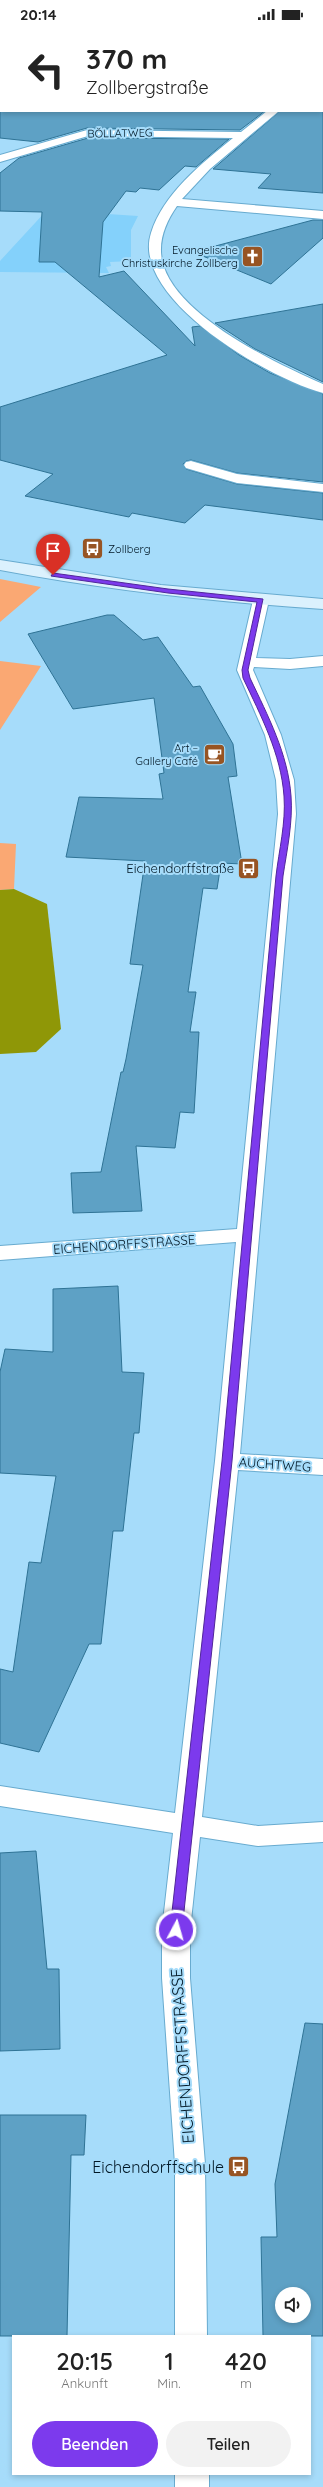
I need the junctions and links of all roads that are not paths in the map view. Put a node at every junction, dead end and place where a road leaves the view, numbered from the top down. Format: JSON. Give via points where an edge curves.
{"nodes":[{"id":1,"x":273,"y":112,"type":"edge"},
{"id":2,"x":244,"y":135,"type":"junction"},
{"id":3,"x":0,"y":159,"type":"edge"},
{"id":4,"x":174,"y":202,"type":"junction"},
{"id":5,"x":323,"y":216,"type":"edge"},
{"id":6,"x":323,"y":390,"type":"edge"},
{"id":7,"x":191,"y":465,"type":"dead end"},
{"id":8,"x":323,"y":488,"type":"edge"},
{"id":9,"x":0,"y":565,"type":"edge"},
{"id":10,"x":261,"y":600,"type":"junction"},
{"id":11,"x":323,"y":604,"type":"edge"},
{"id":12,"x":323,"y":661,"type":"edge"},
{"id":13,"x":246,"y":662,"type":"junction"},
{"id":14,"x":247,"y":1235,"type":"junction"},
{"id":15,"x":0,"y":1252,"type":"edge"},
{"id":16,"x":227,"y":1461,"type":"junction"},
{"id":17,"x":323,"y":1467,"type":"edge"},
{"id":18,"x":0,"y":1796,"type":"edge"},
{"id":19,"x":186,"y":1825,"type":"junction"},
{"id":20,"x":323,"y":1832,"type":"edge"},
{"id":21,"x":191,"y":2335,"type":"edge"},
{"id":22,"x":192,"y":2475,"type":"edge"},
{"id":23,"x":192,"y":2487,"type":"edge"}],
"edges":[{"from":1,"to":2,"type":"street"},
{"from":2,"to":3,"type":"street","name":"BÖLLATWEG","via":[[87,133]]},
{"from":2,"to":4,"type":"street","via":[[194,179]]},
{"from":4,"to":5,"type":"street"},
{"from":4,"to":6,"type":"street","via":[[156,233],[154,257],[160,274],[174,294],[239,348]]},
{"from":7,"to":8,"type":"street","via":[[254,480]]},
{"from":9,"to":10,"type":"main road","via":[[121,585]]},
{"from":10,"to":11,"type":"main road"},
{"from":10,"to":13,"type":"street","name":"EICHENDORFFSTRASSE"},
{"from":12,"to":13,"type":"street","via":[[290,664]]},
{"from":13,"to":14,"type":"street","name":"EICHENDORFFSTRASSE","via":[[247,678],[273,735],[282,762],[288,814]]},
{"from":14,"to":15,"type":"street","name":"EICHENDORFFSTRASSE"},
{"from":14,"to":16,"type":"street","name":"EICHENDORFFSTRASSE"},
{"from":16,"to":17,"type":"street","name":"AUCHTWEG"},
{"from":16,"to":19,"type":"street","name":"EICHENDORFFSTRASSE"},
{"from":18,"to":19,"type":"street"},
{"from":19,"to":20,"type":"street","via":[[258,1836]]},
{"from":19,"to":21,"type":"street","name":"EICHENDORFFSTRASSE","via":[[176,1930],[176,1978],[190,2164]]},
{"from":22,"to":23,"type":"street"}]}
